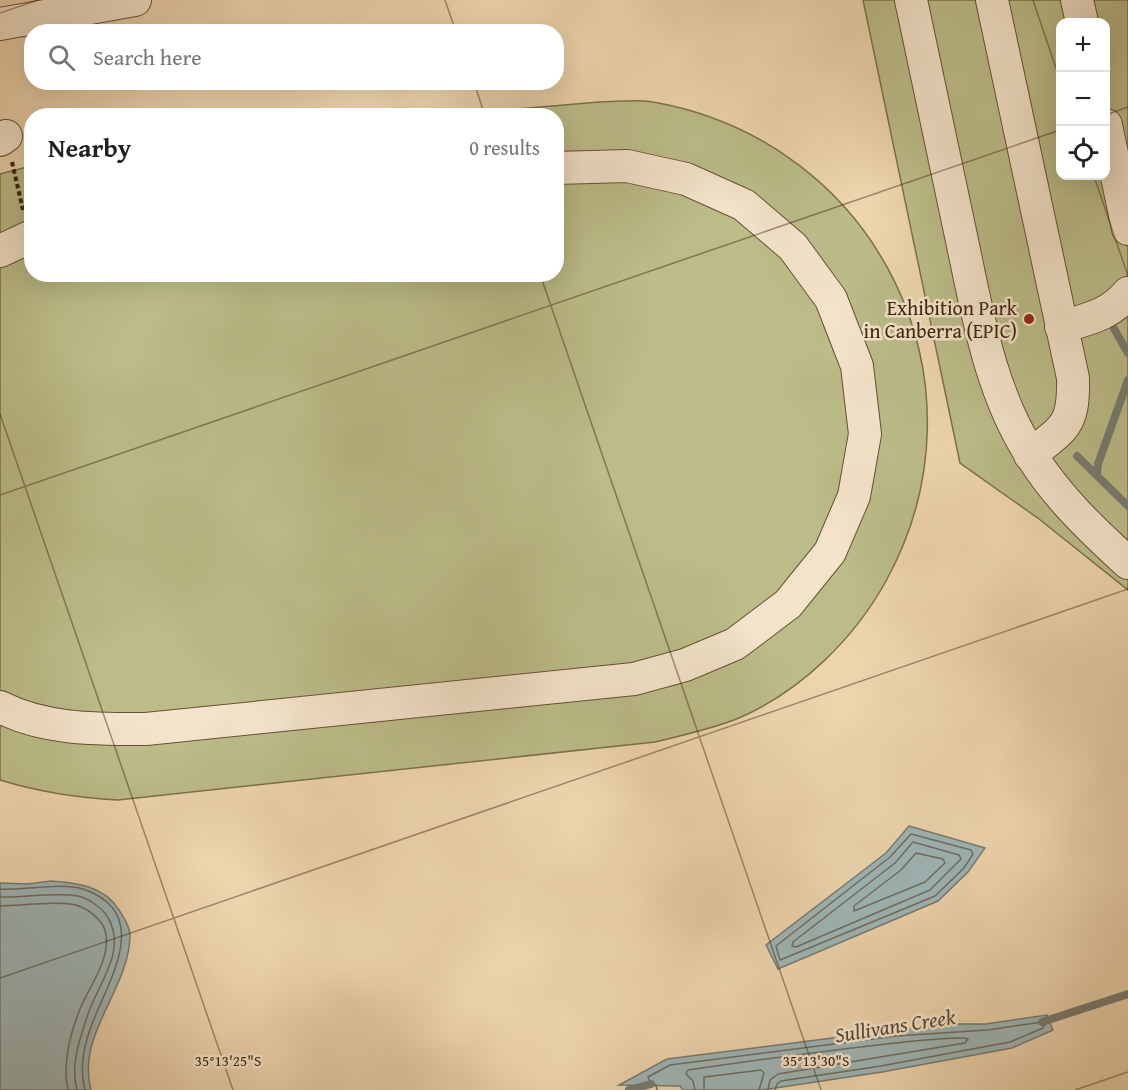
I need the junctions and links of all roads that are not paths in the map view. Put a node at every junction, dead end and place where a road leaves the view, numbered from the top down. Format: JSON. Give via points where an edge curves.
{"nodes":[{"id":1,"x":135,"y":0,"type":"edge"},
{"id":2,"x":911,"y":0,"type":"edge"},
{"id":3,"x":992,"y":0,"type":"edge"},
{"id":4,"x":1077,"y":0,"type":"edge"},
{"id":5,"x":1081,"y":18,"type":"edge"},
{"id":6,"x":0,"y":24,"type":"edge"},
{"id":7,"x":1106,"y":126,"type":"edge"},
{"id":8,"x":1122,"y":167,"type":"edge"},
{"id":9,"x":564,"y":168,"type":"edge"},
{"id":10,"x":1128,"y":229,"type":"edge"},
{"id":11,"x":24,"y":239,"type":"edge"},
{"id":12,"x":0,"y":251,"type":"edge"},
{"id":13,"x":1128,"y":293,"type":"edge"},
{"id":14,"x":1061,"y":327,"type":"junction"},
{"id":15,"x":1030,"y":455,"type":"junction"},
{"id":16,"x":1128,"y":563,"type":"edge"},
{"id":17,"x":0,"y":707,"type":"edge"}],
"edges":[{"from":1,"to":6,"type":"lane"},
{"from":2,"to":15,"type":"lane","via":[[982,335],[1006,409]]},
{"from":3,"to":14,"type":"lane"},
{"from":4,"to":5,"type":"lane"},
{"from":7,"to":8,"type":"lane"},
{"from":8,"to":10,"type":"lane"},
{"from":9,"to":17,"type":"lane","via":[[627,166],[686,179],[744,205],[793,247],[831,299],[857,366],[865,434],[854,496],[830,552],[788,604],[735,644],[685,665],[634,679],[146,729],[46,724]]},
{"from":11,"to":12,"type":"lane"},
{"from":13,"to":14,"type":"lane","via":[[1118,306],[1101,316]]},
{"from":14,"to":15,"type":"lane","via":[[1073,378],[1074,404],[1066,426]]},
{"from":15,"to":16,"type":"lane","via":[[1084,524]]}]}
